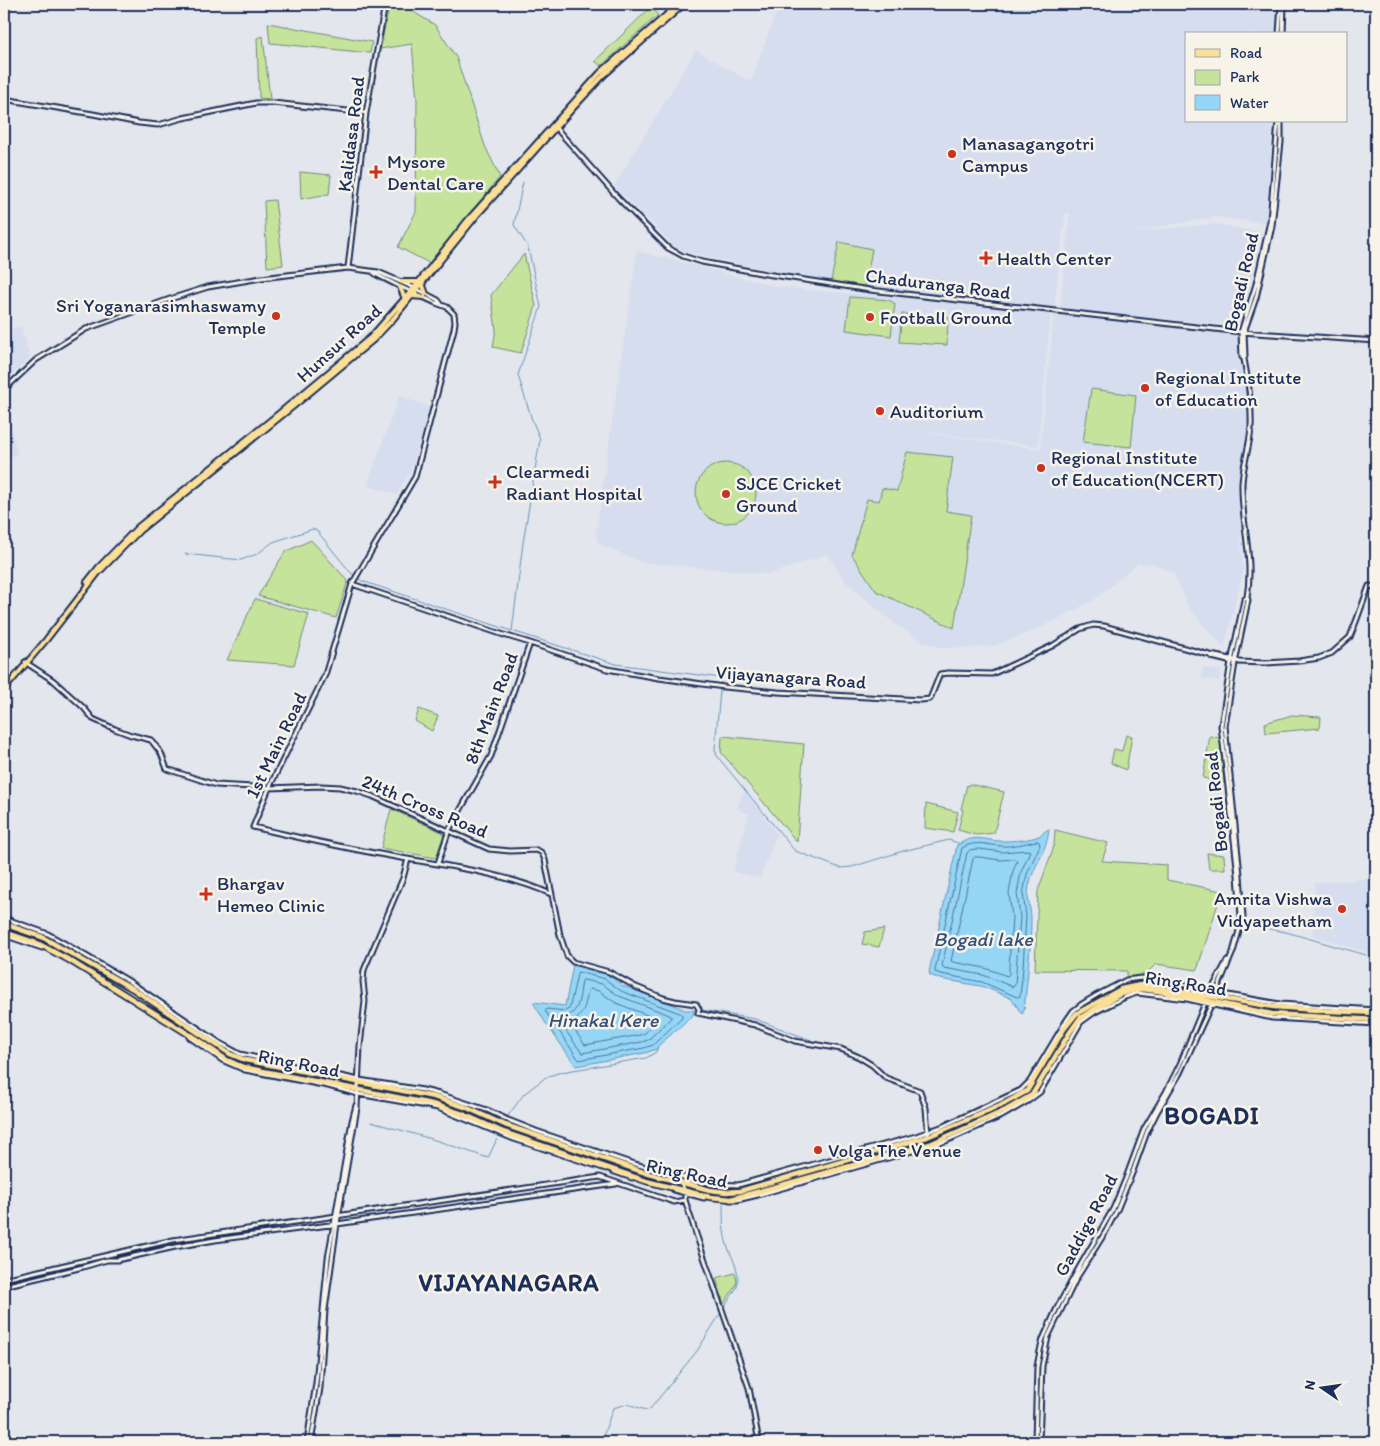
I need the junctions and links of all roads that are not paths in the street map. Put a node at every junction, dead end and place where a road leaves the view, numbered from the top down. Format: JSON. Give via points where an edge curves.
{"nodes":[{"id":1,"x":385,"y":4,"type":"edge"},
{"id":2,"x":679,"y":4,"type":"edge"},
{"id":3,"x":684,"y":4,"type":"edge"},
{"id":4,"x":1282,"y":4,"type":"edge"},
{"id":5,"x":1281,"y":32,"type":"edge"},
{"id":6,"x":4,"y":99,"type":"edge"},
{"id":7,"x":366,"y":113,"type":"junction"},
{"id":8,"x":1280,"y":122,"type":"edge"},
{"id":9,"x":555,"y":127,"type":"junction"},
{"id":10,"x":346,"y":269,"type":"junction"},
{"id":11,"x":420,"y":283,"type":"junction"},
{"id":12,"x":401,"y":284,"type":"junction"},
{"id":13,"x":414,"y":291,"type":"junction"},
{"id":14,"x":425,"y":296,"type":"junction"},
{"id":15,"x":405,"y":298,"type":"junction"},
{"id":16,"x":1242,"y":333,"type":"junction"},
{"id":17,"x":1376,"y":341,"type":"edge"},
{"id":18,"x":4,"y":390,"type":"edge"},
{"id":19,"x":352,"y":584,"type":"junction"},
{"id":20,"x":1376,"y":587,"type":"edge"},
{"id":21,"x":530,"y":642,"type":"junction"},
{"id":22,"x":1234,"y":661,"type":"junction"},
{"id":23,"x":26,"y":662,"type":"junction"},
{"id":24,"x":4,"y":688,"type":"edge"},
{"id":25,"x":269,"y":788,"type":"junction"},
{"id":26,"x":449,"y":830,"type":"junction"},
{"id":27,"x":408,"y":859,"type":"junction"},
{"id":28,"x":438,"y":863,"type":"junction"},
{"id":29,"x":552,"y":894,"type":"junction"},
{"id":30,"x":4,"y":918,"type":"edge"},
{"id":31,"x":4,"y":924,"type":"edge"},
{"id":32,"x":4,"y":933,"type":"edge"},
{"id":33,"x":1157,"y":980,"type":"junction"},
{"id":34,"x":1157,"y":987,"type":"junction"},
{"id":35,"x":1208,"y":998,"type":"junction"},
{"id":36,"x":1214,"y":999,"type":"junction"},
{"id":37,"x":1376,"y":1011,"type":"edge"},
{"id":38,"x":1258,"y":1013,"type":"junction"},
{"id":39,"x":1376,"y":1020,"type":"edge"},
{"id":40,"x":1376,"y":1024,"type":"edge"},
{"id":41,"x":359,"y":1081,"type":"junction"},
{"id":42,"x":358,"y":1092,"type":"junction"},
{"id":43,"x":928,"y":1134,"type":"junction"},
{"id":44,"x":681,"y":1183,"type":"junction"},
{"id":45,"x":618,"y":1184,"type":"junction"},
{"id":46,"x":520,"y":1190,"type":"junction"},
{"id":47,"x":685,"y":1192,"type":"junction"},
{"id":48,"x":523,"y":1198,"type":"junction"},
{"id":49,"x":685,"y":1200,"type":"junction"},
{"id":50,"x":336,"y":1217,"type":"junction"},
{"id":51,"x":335,"y":1225,"type":"junction"},
{"id":52,"x":271,"y":1226,"type":"junction"},
{"id":53,"x":272,"y":1233,"type":"junction"},
{"id":54,"x":4,"y":1279,"type":"edge"},
{"id":55,"x":4,"y":1286,"type":"edge"},
{"id":56,"x":307,"y":1442,"type":"edge"},
{"id":57,"x":311,"y":1442,"type":"edge"},
{"id":58,"x":759,"y":1442,"type":"edge"},
{"id":59,"x":1035,"y":1442,"type":"edge"},
{"id":60,"x":1039,"y":1442,"type":"edge"}],
"edges":[{"from":1,"to":7,"type":"street","name":"Kalidasa Road"},
{"from":2,"to":9,"type":"main road","name":"Hunsur Road","via":[[600,73]]},
{"from":3,"to":9,"type":"main road","via":[[604,75]]},
{"from":4,"to":5,"type":"street"},
{"from":6,"to":7,"type":"street","via":[[158,125],[256,103]]},
{"from":7,"to":10,"type":"street","name":"Kalidasa Road"},
{"from":8,"to":16,"type":"street","name":"Bogadi Road","via":[[1272,226],[1256,298]]},
{"from":9,"to":11,"type":"main road","name":"Hunsur Road","via":[[468,220]]},
{"from":9,"to":16,"type":"street","name":"Chaduranga Road","via":[[668,248],[697,260],[870,290]]},
{"from":10,"to":12,"type":"street","via":[[367,270]]},
{"from":10,"to":18,"type":"street","via":[[208,287],[98,324],[36,360]]},
{"from":11,"to":12,"type":"main road"},
{"from":11,"to":13,"type":"main road","name":"Hunsur Road"},
{"from":11,"to":14,"type":"main road"},
{"from":12,"to":13,"type":"street"},
{"from":12,"to":15,"type":"main road"},
{"from":13,"to":14,"type":"main road"},
{"from":13,"to":14,"type":"street"},
{"from":13,"to":15,"type":"main road","name":"Hunsur Road"},
{"from":13,"to":23,"type":"main road","via":[[373,340],[139,530],[98,573]]},
{"from":14,"to":19,"type":"street","name":"1st Main Road","via":[[454,314],[454,329],[419,466],[410,487]]},
{"from":15,"to":23,"type":"main road","name":"Hunsur Road","via":[[371,337],[138,526],[99,567]]},
{"from":16,"to":17,"type":"street","name":"Chaduranga Road"},
{"from":16,"to":22,"type":"street","name":"Bogadi Road","via":[[1251,426],[1242,484],[1249,586]]},
{"from":19,"to":21,"type":"street","name":"Vijayanagara Road"},
{"from":19,"to":25,"type":"street","name":"1st Main Road","via":[[325,675]]},
{"from":20,"to":22,"type":"street","name":"Vijayanagara Road","via":[[1369,586],[1350,637],[1332,653],[1299,661]]},
{"from":21,"to":22,"type":"street","name":"Vijayanagara Road","via":[[608,669],[659,678],[778,692],[920,700],[930,699],[940,674],[992,674],[1093,625]]},
{"from":21,"to":26,"type":"street","name":"8th Main Road","via":[[491,756]]},
{"from":22,"to":35,"type":"street","name":"Bogadi Road","via":[[1221,726],[1240,917],[1231,952]]},
{"from":22,"to":36,"type":"street","name":"Bogadi Road","via":[[1225,726],[1243,910],[1233,952]]},
{"from":23,"to":24,"type":"main road"},
{"from":23,"to":25,"type":"street","name":"24th Cross Road","via":[[54,681],[93,719],[151,740],[167,769],[216,785]]},
{"from":25,"to":26,"type":"street","name":"24th Cross Road","via":[[340,787],[372,796]]},
{"from":25,"to":27,"type":"street","name":"1st Main Road","via":[[253,827]]},
{"from":26,"to":28,"type":"street","name":"8th Main Road"},
{"from":26,"to":29,"type":"street","name":"24th Cross Road","via":[[489,849],[537,850],[544,860]]},
{"from":27,"to":28,"type":"street"},
{"from":27,"to":41,"type":"street","via":[[364,970]]},
{"from":28,"to":29,"type":"street","via":[[519,881]]},
{"from":29,"to":43,"type":"street","via":[[560,935],[567,956],[573,962],[609,972],[663,998],[696,1004],[698,1013],[755,1025],[795,1042],[841,1049],[859,1057],[886,1078],[920,1091],[926,1108]]},
{"from":30,"to":41,"type":"street","via":[[64,943],[240,1054]]},
{"from":31,"to":41,"type":"highway","name":"Ring Road","via":[[42,937],[133,989],[230,1054],[256,1063]]},
{"from":32,"to":42,"type":"highway","name":"Ring Road","via":[[39,944],[70,960],[227,1060],[243,1067]]},
{"from":33,"to":34,"type":"street"},
{"from":33,"to":35,"type":"street","via":[[1177,983]]},
{"from":33,"to":43,"type":"street","via":[[1126,980],[1082,1004],[1066,1021],[1022,1090]]},
{"from":34,"to":35,"type":"highway","name":"Ring Road"},
{"from":34,"to":43,"type":"highway","name":"Ring Road","via":[[1140,985],[1122,989],[1076,1014],[1027,1091],[1000,1106]]},
{"from":35,"to":36,"type":"highway","name":"Ring Road"},
{"from":35,"to":36,"type":"street"},
{"from":35,"to":47,"type":"highway","name":"Ring Road","via":[[1141,989],[1120,994],[1080,1018],[1032,1095],[1006,1111],[930,1144],[731,1199]]},
{"from":35,"to":59,"type":"street","name":"Gaddige Road","via":[[1176,1074],[1144,1129],[1113,1209],[1043,1339],[1038,1367]]},
{"from":36,"to":37,"type":"highway","name":"Ring Road"},
{"from":36,"to":38,"type":"highway","name":"Ring Road"},
{"from":36,"to":60,"type":"street","name":"Gaddige Road","via":[[1183,1068],[1147,1132],[1117,1210],[1076,1279],[1048,1337],[1042,1366]]},
{"from":38,"to":39,"type":"highway","name":"Ring Road"},
{"from":38,"to":40,"type":"street","via":[[1272,1018],[1304,1021]]},
{"from":41,"to":42,"type":"street"},
{"from":41,"to":43,"type":"street","via":[[438,1094],[632,1163],[714,1184],[738,1185]]},
{"from":41,"to":44,"type":"highway","name":"Ring Road","via":[[434,1097],[514,1128]]},
{"from":42,"to":47,"type":"highway","name":"Ring Road","via":[[432,1104],[494,1129]]},
{"from":42,"to":50,"type":"street"},
{"from":43,"to":44,"type":"highway","name":"Ring Road","via":[[740,1191],[710,1190]]},
{"from":44,"to":47,"type":"street"},
{"from":45,"to":46,"type":"street","via":[[600,1178]]},
{"from":45,"to":48,"type":"street"},
{"from":45,"to":49,"type":"street","via":[[674,1202]]},
{"from":46,"to":48,"type":"street"},
{"from":46,"to":50,"type":"street"},
{"from":47,"to":49,"type":"street"},
{"from":48,"to":51,"type":"street"},
{"from":49,"to":58,"type":"street","via":[[749,1388]]},
{"from":50,"to":51,"type":"street"},
{"from":50,"to":52,"type":"street"},
{"from":51,"to":53,"type":"street"},
{"from":51,"to":56,"type":"street","via":[[328,1258]]},
{"from":51,"to":57,"type":"street","via":[[320,1388]]},
{"from":52,"to":53,"type":"street"},
{"from":52,"to":54,"type":"street","via":[[173,1240]]},
{"from":53,"to":55,"type":"street","via":[[107,1260]]}]}
